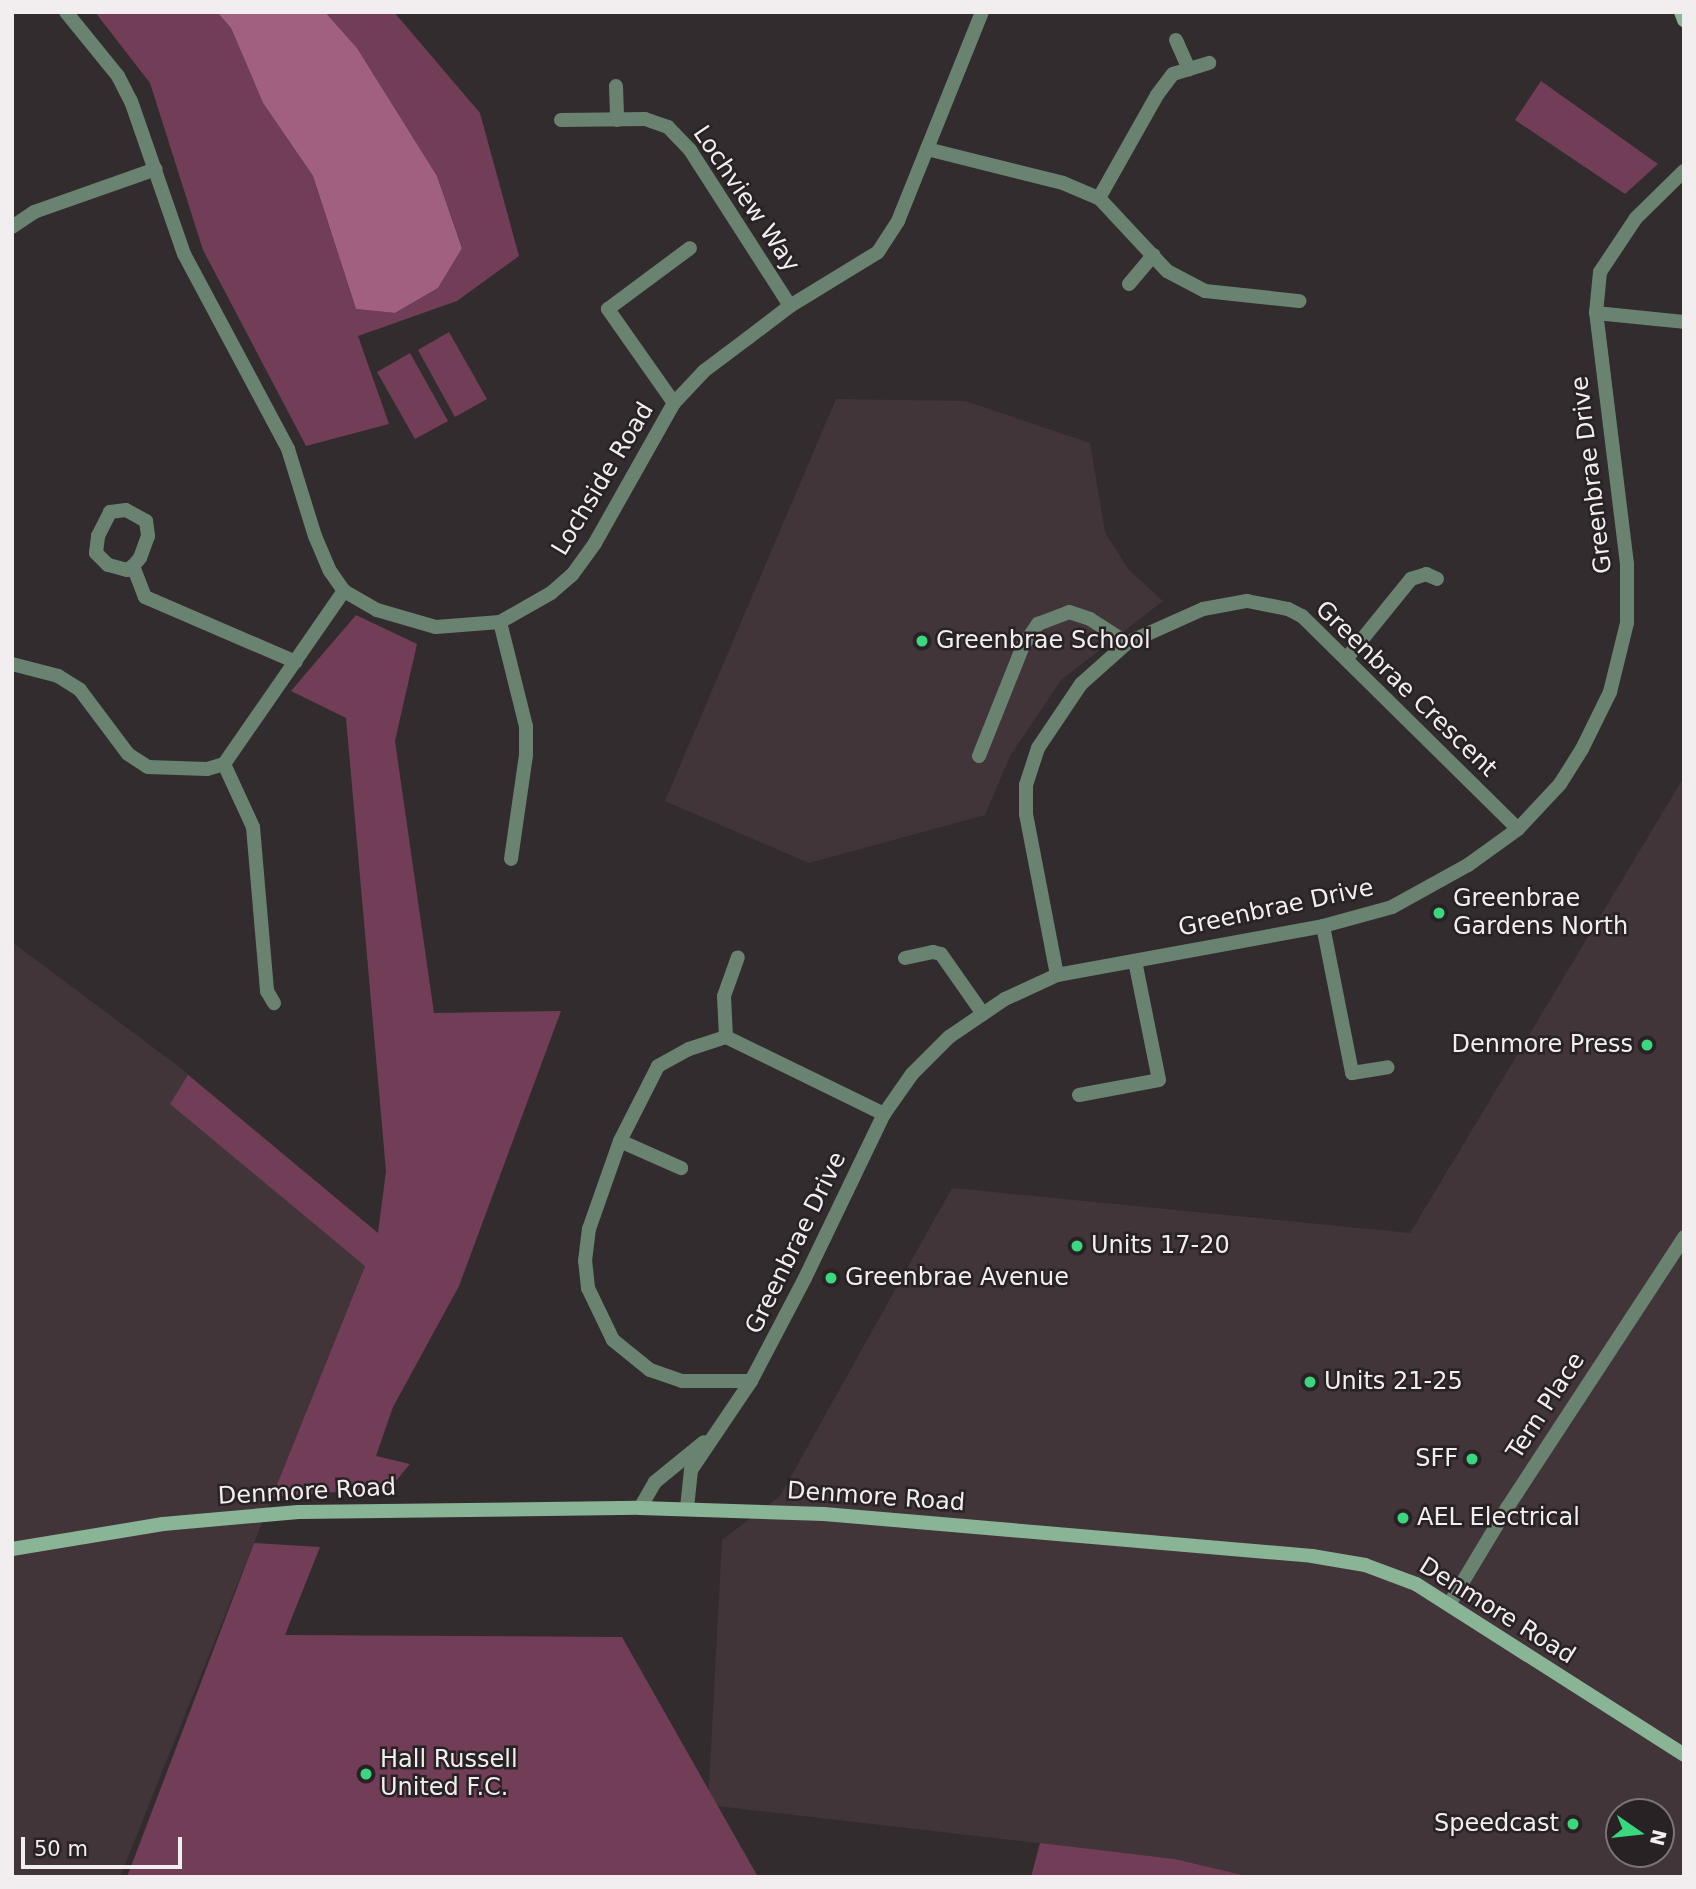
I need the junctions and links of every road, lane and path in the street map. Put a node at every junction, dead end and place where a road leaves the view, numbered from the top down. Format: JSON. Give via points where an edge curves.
{"nodes":[{"id":1,"x":66,"y":12,"type":"edge"},
{"id":2,"x":982,"y":12,"type":"edge"},
{"id":3,"x":1681,"y":12,"type":"edge"},
{"id":4,"x":1684,"y":20,"type":"edge"},
{"id":5,"x":1176,"y":40,"type":"dead end"},
{"id":6,"x":1209,"y":63,"type":"dead end"},
{"id":7,"x":1189,"y":69,"type":"junction"},
{"id":8,"x":616,"y":86,"type":"dead end"},
{"id":9,"x":561,"y":120,"type":"dead end"},
{"id":10,"x":617,"y":120,"type":"junction"},
{"id":11,"x":927,"y":149,"type":"junction"},
{"id":12,"x":156,"y":169,"type":"junction"},
{"id":13,"x":1684,"y":171,"type":"edge"},
{"id":14,"x":1099,"y":198,"type":"junction"},
{"id":15,"x":12,"y":227,"type":"edge"},
{"id":16,"x":690,"y":248,"type":"dead end"},
{"id":17,"x":1153,"y":256,"type":"junction"},
{"id":18,"x":1129,"y":284,"type":"dead end"},
{"id":19,"x":1299,"y":301,"type":"dead end"},
{"id":20,"x":790,"y":306,"type":"junction"},
{"id":21,"x":1596,"y":313,"type":"junction"},
{"id":22,"x":1684,"y":322,"type":"edge"},
{"id":23,"x":674,"y":403,"type":"junction"},
{"id":24,"x":133,"y":566,"type":"junction"},
{"id":25,"x":1437,"y":579,"type":"dead end"},
{"id":26,"x":344,"y":591,"type":"junction"},
{"id":27,"x":500,"y":622,"type":"junction"},
{"id":28,"x":1127,"y":643,"type":"junction"},
{"id":29,"x":1347,"y":658,"type":"junction"},
{"id":30,"x":296,"y":662,"type":"junction"},
{"id":31,"x":12,"y":664,"type":"edge"},
{"id":32,"x":979,"y":756,"type":"dead end"},
{"id":33,"x":225,"y":764,"type":"junction"},
{"id":34,"x":1518,"y":829,"type":"junction"},
{"id":35,"x":511,"y":859,"type":"dead end"},
{"id":36,"x":1324,"y":926,"type":"junction"},
{"id":37,"x":738,"y":957,"type":"dead end"},
{"id":38,"x":905,"y":958,"type":"dead end"},
{"id":39,"x":1135,"y":961,"type":"junction"},
{"id":40,"x":1056,"y":975,"type":"junction"},
{"id":41,"x":274,"y":1003,"type":"dead end"},
{"id":42,"x":982,"y":1014,"type":"junction"},
{"id":43,"x":726,"y":1037,"type":"junction"},
{"id":44,"x":1388,"y":1066,"type":"dead end"},
{"id":45,"x":1079,"y":1095,"type":"dead end"},
{"id":46,"x":884,"y":1114,"type":"junction"},
{"id":47,"x":620,"y":1141,"type":"junction"},
{"id":48,"x":681,"y":1168,"type":"dead end"},
{"id":49,"x":1684,"y":1237,"type":"edge"},
{"id":50,"x":751,"y":1381,"type":"junction"},
{"id":51,"x":714,"y":1433,"type":"junction"},
{"id":52,"x":640,"y":1508,"type":"junction"},
{"id":53,"x":687,"y":1508,"type":"junction"},
{"id":54,"x":12,"y":1549,"type":"edge"},
{"id":55,"x":1450,"y":1603,"type":"junction"},
{"id":56,"x":1682,"y":1750,"type":"edge"}],
"edges":[{"from":1,"to":12,"type":"street","name":"Lochside Road","via":[[118,76],[141,121]]},
{"from":2,"to":11,"type":"street","name":"Lochside Road"},
{"from":3,"to":4,"type":"street"},
{"from":5,"to":7,"type":"street"},
{"from":6,"to":7,"type":"street"},
{"from":7,"to":14,"type":"street","via":[[1173,74],[1157,95]]},
{"from":8,"to":10,"type":"street"},
{"from":9,"to":10,"type":"street","name":"Lochview Way"},
{"from":10,"to":20,"type":"street","name":"Lochview Way","via":[[659,122],[690,150]]},
{"from":11,"to":14,"type":"street","via":[[1063,183]]},
{"from":11,"to":20,"type":"street","name":"Lochside Road","via":[[890,238],[878,252]]},
{"from":12,"to":15,"type":"street","via":[[34,212]]},
{"from":12,"to":26,"type":"street","name":"Lochside Road","via":[[184,254],[288,449],[315,536]]},
{"from":13,"to":21,"type":"street","name":"Greenbrae Drive","via":[[1636,218],[1600,272]]},
{"from":14,"to":17,"type":"street"},
{"from":16,"to":23,"type":"street","via":[[608,309]]},
{"from":17,"to":18,"type":"street"},
{"from":17,"to":19,"type":"street","via":[[1167,271],[1205,292]]},
{"from":20,"to":23,"type":"street","name":"Lochside Road","via":[[704,371]]},
{"from":21,"to":22,"type":"street"},
{"from":21,"to":34,"type":"street","name":"Greenbrae Drive","via":[[1627,564],[1627,623],[1610,692],[1582,750],[1560,784]]},
{"from":23,"to":27,"type":"street","name":"Lochside Road","via":[[572,575],[528,609]]},
{"from":24,"to":24,"type":"street","via":[[127,570],[108,565],[96,553],[98,536],[110,512],[127,510],[146,521],[148,537]]},
{"from":24,"to":30,"type":"street","via":[[145,597]]},
{"from":25,"to":29,"type":"street","via":[[1426,574],[1411,579]]},
{"from":26,"to":27,"type":"street","name":"Lochside Road","via":[[377,610],[415,623],[471,627]]},
{"from":26,"to":30,"type":"street"},
{"from":27,"to":35,"type":"street","via":[[526,726]]},
{"from":28,"to":29,"type":"street","name":"Greenbrae Crescent","via":[[1184,615],[1247,601],[1302,616]]},
{"from":28,"to":32,"type":"street","via":[[1069,611],[1038,624],[1023,646]]},
{"from":28,"to":40,"type":"street","name":"Greenbrae Crescent","via":[[1081,684],[1056,717],[1038,748],[1026,785],[1026,814]]},
{"from":29,"to":34,"type":"street","name":"Greenbrae Crescent"},
{"from":30,"to":33,"type":"street"},
{"from":31,"to":33,"type":"street","via":[[58,676],[80,690],[128,754],[148,767],[190,771]]},
{"from":33,"to":41,"type":"street","via":[[253,827],[267,991]]},
{"from":34,"to":36,"type":"street","name":"Greenbrae Drive","via":[[1468,865],[1392,907]]},
{"from":36,"to":39,"type":"street","name":"Greenbrae Drive"},
{"from":36,"to":44,"type":"street","via":[[1352,1073]]},
{"from":37,"to":43,"type":"street","via":[[724,996]]},
{"from":38,"to":42,"type":"street","via":[[941,954]]},
{"from":39,"to":40,"type":"street","name":"Greenbrae Drive"},
{"from":39,"to":45,"type":"street","via":[[1159,1080]]},
{"from":40,"to":42,"type":"street","name":"Greenbrae Drive"},
{"from":42,"to":46,"type":"street","name":"Greenbrae Drive","via":[[949,1037],[912,1074]]},
{"from":43,"to":46,"type":"street"},
{"from":43,"to":47,"type":"street","via":[[658,1066]]},
{"from":46,"to":50,"type":"street","name":"Greenbrae Drive"},
{"from":47,"to":48,"type":"street"},
{"from":47,"to":50,"type":"street","via":[[589,1229],[585,1261],[588,1288],[613,1340],[650,1370],[682,1381]]},
{"from":49,"to":55,"type":"street","name":"Tern Place"},
{"from":50,"to":51,"type":"street","name":"Greenbrae Drive"},
{"from":51,"to":52,"type":"street","name":"Greenbrae Drive","via":[[654,1482]]},
{"from":51,"to":53,"type":"street","name":"Greenbrae Drive","via":[[691,1470]]},
{"from":52,"to":53,"type":"street","name":"Denmore Road"},
{"from":52,"to":54,"type":"street","name":"Denmore Road","via":[[298,1512],[163,1524]]},
{"from":53,"to":55,"type":"street","name":"Denmore Road","via":[[824,1514],[1312,1556],[1382,1570]]},
{"from":55,"to":56,"type":"street","name":"Denmore Road"}]}
